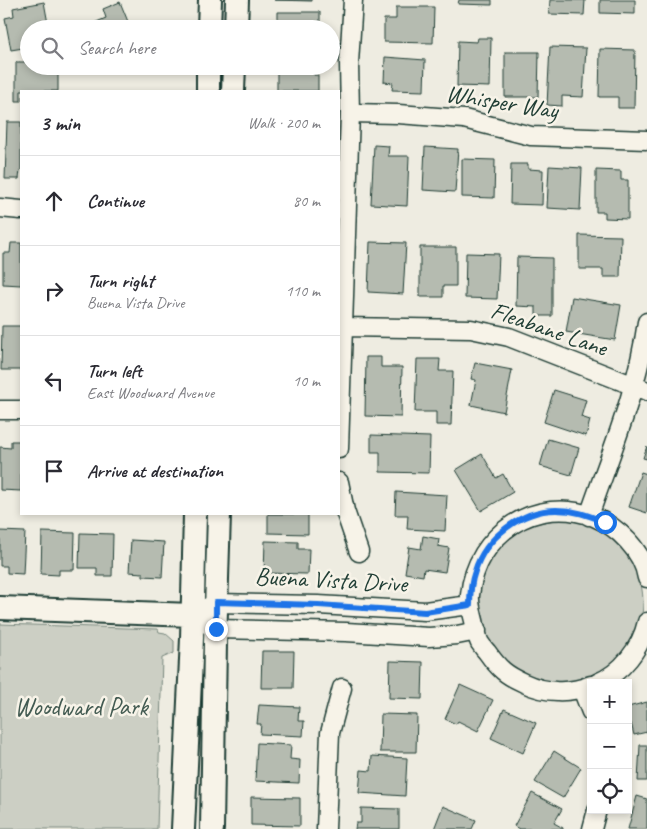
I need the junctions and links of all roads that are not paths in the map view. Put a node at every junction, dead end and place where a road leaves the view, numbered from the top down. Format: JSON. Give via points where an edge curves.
{"nodes":[{"id":1,"x":210,"y":0,"type":"edge"},
{"id":2,"x":236,"y":0,"type":"edge"},
{"id":3,"x":353,"y":0,"type":"edge"},
{"id":4,"x":210,"y":20,"type":"edge"},
{"id":5,"x":236,"y":20,"type":"edge"},
{"id":6,"x":208,"y":75,"type":"edge"},
{"id":7,"x":234,"y":75,"type":"edge"},
{"id":8,"x":208,"y":90,"type":"edge"},
{"id":9,"x":234,"y":90,"type":"edge"},
{"id":10,"x":350,"y":113,"type":"junction"},
{"id":11,"x":647,"y":140,"type":"edge"},
{"id":12,"x":0,"y":208,"type":"edge"},
{"id":13,"x":20,"y":210,"type":"edge"},
{"id":14,"x":647,"y":322,"type":"edge"},
{"id":15,"x":342,"y":326,"type":"junction"},
{"id":16,"x":640,"y":388,"type":"edge"},
{"id":17,"x":340,"y":408,"type":"edge"},
{"id":18,"x":0,"y":410,"type":"edge"},
{"id":19,"x":20,"y":410,"type":"edge"},
{"id":20,"x":340,"y":487,"type":"edge"},
{"id":21,"x":195,"y":515,"type":"edge"},
{"id":22,"x":219,"y":515,"type":"edge"},
{"id":23,"x":589,"y":516,"type":"junction"},
{"id":24,"x":359,"y":552,"type":"dead end"},
{"id":25,"x":647,"y":576,"type":"edge"},
{"id":26,"x":216,"y":602,"type":"junction"},
{"id":27,"x":470,"y":605,"type":"junction"},
{"id":28,"x":0,"y":608,"type":"edge"},
{"id":29,"x":192,"y":615,"type":"junction"},
{"id":30,"x":647,"y":622,"type":"edge"},
{"id":31,"x":216,"y":629,"type":"junction"},
{"id":32,"x":477,"y":631,"type":"junction"},
{"id":33,"x":606,"y":679,"type":"edge"},
{"id":34,"x":587,"y":686,"type":"edge"},
{"id":35,"x":342,"y":688,"type":"dead end"},
{"id":36,"x":596,"y":814,"type":"edge"},
{"id":37,"x":183,"y":829,"type":"edge"},
{"id":38,"x":212,"y":829,"type":"edge"},
{"id":39,"x":326,"y":829,"type":"edge"},
{"id":40,"x":592,"y":829,"type":"edge"}],
"edges":[{"from":1,"to":4,"type":"street"},
{"from":2,"to":5,"type":"street"},
{"from":3,"to":10,"type":"street"},
{"from":6,"to":8,"type":"street"},
{"from":7,"to":9,"type":"street"},
{"from":10,"to":11,"type":"street","name":"Whisper Way","via":[[464,119],[531,136]]},
{"from":10,"to":15,"type":"street"},
{"from":12,"to":13,"type":"street"},
{"from":14,"to":16,"type":"street"},
{"from":15,"to":16,"type":"street","name":"Fleabane Lane","via":[[471,329],[509,337]]},
{"from":15,"to":17,"type":"street"},
{"from":16,"to":23,"type":"street"},
{"from":18,"to":19,"type":"street"},
{"from":20,"to":24,"type":"street"},
{"from":21,"to":29,"type":"street"},
{"from":22,"to":26,"type":"street"},
{"from":23,"to":25,"type":"street","via":[[605,522],[623,536],[639,557]]},
{"from":23,"to":27,"type":"street","via":[[556,510],[539,513],[521,519],[501,532],[484,551],[475,571]]},
{"from":26,"to":27,"type":"street","name":"Buena Vista Drive","via":[[425,612]]},
{"from":26,"to":29,"type":"street","name":"Buena Vista Drive"},
{"from":26,"to":31,"type":"street"},
{"from":27,"to":32,"type":"street"},
{"from":28,"to":29,"type":"street","name":"Buena Vista Drive"},
{"from":29,"to":31,"type":"street","name":"Buena Vista Drive"},
{"from":29,"to":37,"type":"street"},
{"from":30,"to":33,"type":"street","via":[[637,649],[619,670]]},
{"from":31,"to":32,"type":"street","name":"Buena Vista Drive","via":[[429,637]]},
{"from":31,"to":38,"type":"street"},
{"from":32,"to":34,"type":"street","via":[[480,643],[496,665],[509,676],[535,688],[555,691]]},
{"from":35,"to":39,"type":"street","via":[[330,733]]},
{"from":36,"to":40,"type":"street"}]}
